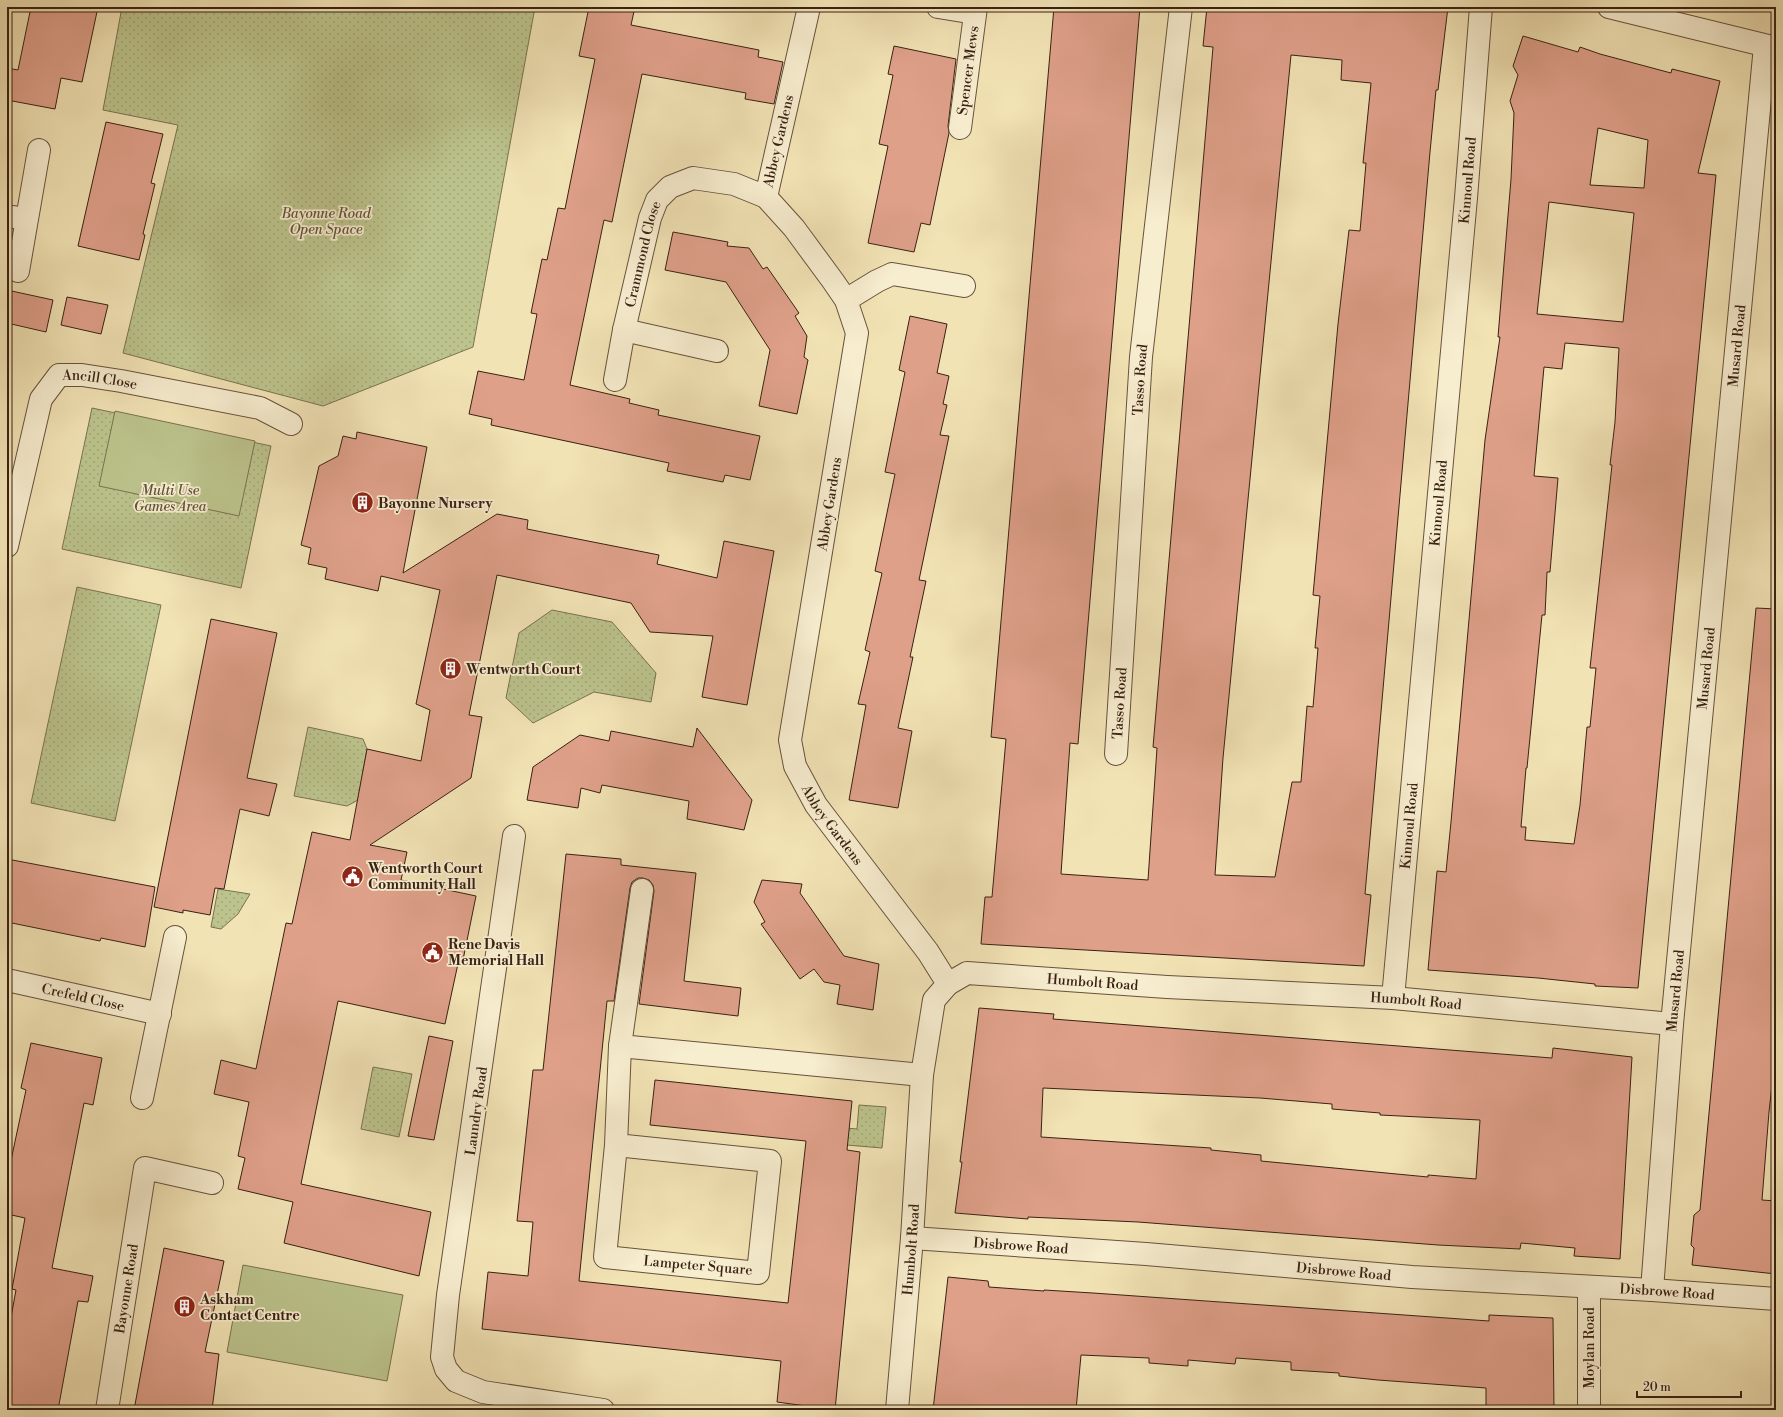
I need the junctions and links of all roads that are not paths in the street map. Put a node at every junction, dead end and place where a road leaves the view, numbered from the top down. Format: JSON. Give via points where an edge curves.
{"nodes":[{"id":1,"x":809,"y":7,"type":"edge"},
{"id":2,"x":938,"y":7,"type":"edge"},
{"id":3,"x":1181,"y":7,"type":"edge"},
{"id":4,"x":1481,"y":7,"type":"edge"},
{"id":5,"x":1609,"y":7,"type":"edge"},
{"id":6,"x":976,"y":10,"type":"edge"},
{"id":7,"x":1771,"y":47,"type":"edge"},
{"id":8,"x":960,"y":128,"type":"dead end"},
{"id":9,"x":39,"y":150,"type":"dead end"},
{"id":10,"x":766,"y":197,"type":"junction"},
{"id":11,"x":17,"y":218,"type":"edge"},
{"id":12,"x":18,"y":271,"type":"dead end"},
{"id":13,"x":964,"y":286,"type":"dead end"},
{"id":14,"x":846,"y":300,"type":"junction"},
{"id":15,"x":624,"y":330,"type":"junction"},
{"id":16,"x":717,"y":351,"type":"dead end"},
{"id":17,"x":615,"y":380,"type":"dead end"},
{"id":18,"x":291,"y":424,"type":"dead end"},
{"id":19,"x":7,"y":546,"type":"edge"},
{"id":20,"x":1116,"y":754,"type":"dead end"},
{"id":21,"x":514,"y":836,"type":"dead end"},
{"id":22,"x":642,"y":890,"type":"dead end"},
{"id":23,"x":176,"y":937,"type":"dead end"},
{"id":24,"x":7,"y":980,"type":"edge"},
{"id":25,"x":948,"y":984,"type":"junction"},
{"id":26,"x":1393,"y":998,"type":"junction"},
{"id":27,"x":160,"y":1014,"type":"junction"},
{"id":28,"x":1672,"y":1024,"type":"junction"},
{"id":29,"x":620,"y":1046,"type":"junction"},
{"id":30,"x":922,"y":1075,"type":"junction"},
{"id":31,"x":142,"y":1098,"type":"dead end"},
{"id":32,"x":616,"y":1145,"type":"junction"},
{"id":33,"x":212,"y":1183,"type":"dead end"},
{"id":34,"x":912,"y":1238,"type":"junction"},
{"id":35,"x":1589,"y":1287,"type":"junction"},
{"id":36,"x":1652,"y":1290,"type":"junction"},
{"id":37,"x":1776,"y":1299,"type":"edge"},
{"id":38,"x":107,"y":1410,"type":"edge"},
{"id":39,"x":603,"y":1410,"type":"edge"},
{"id":40,"x":897,"y":1410,"type":"edge"},
{"id":41,"x":1589,"y":1410,"type":"edge"}],
"edges":[{"from":1,"to":10,"type":"street","name":"Abbey Gardens"},
{"from":2,"to":6,"type":"street","name":"Spencer Mews"},
{"from":3,"to":20,"type":"street","name":"Tasso Road","via":[[1141,357]]},
{"from":4,"to":26,"type":"street","name":"Kinnoul Road"},
{"from":5,"to":7,"type":"street"},
{"from":6,"to":8,"type":"street","name":"Spencer Mews"},
{"from":7,"to":28,"type":"street","name":"Musard Road"},
{"from":9,"to":11,"type":"street"},
{"from":10,"to":14,"type":"street","name":"Abbey Gardens","via":[[794,228]]},
{"from":10,"to":15,"type":"street","name":"Crammond Close","via":[[734,184],[693,178],[670,187],[657,200],[650,218]]},
{"from":11,"to":12,"type":"street"},
{"from":13,"to":14,"type":"street","via":[[892,274],[877,280]]},
{"from":14,"to":25,"type":"street","name":"Abbey Gardens","via":[[857,333],[790,740],[795,766],[816,805],[928,952]]},
{"from":15,"to":16,"type":"street"},
{"from":15,"to":17,"type":"street","name":"Crammond Close"},
{"from":18,"to":19,"type":"street","name":"Ancill Close","via":[[260,408],[121,381],[82,375],[59,375],[41,399]]},
{"from":21,"to":39,"type":"street","name":"Laundry Road","via":[[448,1295],[442,1357],[446,1369],[456,1381],[483,1392]]},
{"from":22,"to":29,"type":"street","name":"Lampeter Square"},
{"from":23,"to":27,"type":"street"},
{"from":24,"to":27,"type":"street","name":"Crefeld Close"},
{"from":25,"to":26,"type":"street","name":"Humbolt Road","via":[[967,973],[1167,987]]},
{"from":25,"to":30,"type":"street","name":"Humbolt Road","via":[[934,1000]]},
{"from":26,"to":28,"type":"street","name":"Humbolt Road"},
{"from":27,"to":31,"type":"street"},
{"from":28,"to":36,"type":"street","name":"Musard Road"},
{"from":29,"to":30,"type":"street"},
{"from":29,"to":32,"type":"street","name":"Lampeter Square"},
{"from":30,"to":34,"type":"street","name":"Humbolt Road"},
{"from":32,"to":32,"type":"street","name":"Lampeter Square","via":[[770,1161],[758,1273],[605,1257]]},
{"from":33,"to":38,"type":"street","name":"Bayonne Road","via":[[145,1168]]},
{"from":34,"to":35,"type":"street","name":"Disbrowe Road","via":[[1146,1254],[1412,1277]]},
{"from":34,"to":40,"type":"street","name":"Humbolt Road"},
{"from":35,"to":36,"type":"street","name":"Disbrowe Road"},
{"from":35,"to":41,"type":"street","name":"Moylan Road"},
{"from":36,"to":37,"type":"street","name":"Disbrowe Road"}]}
